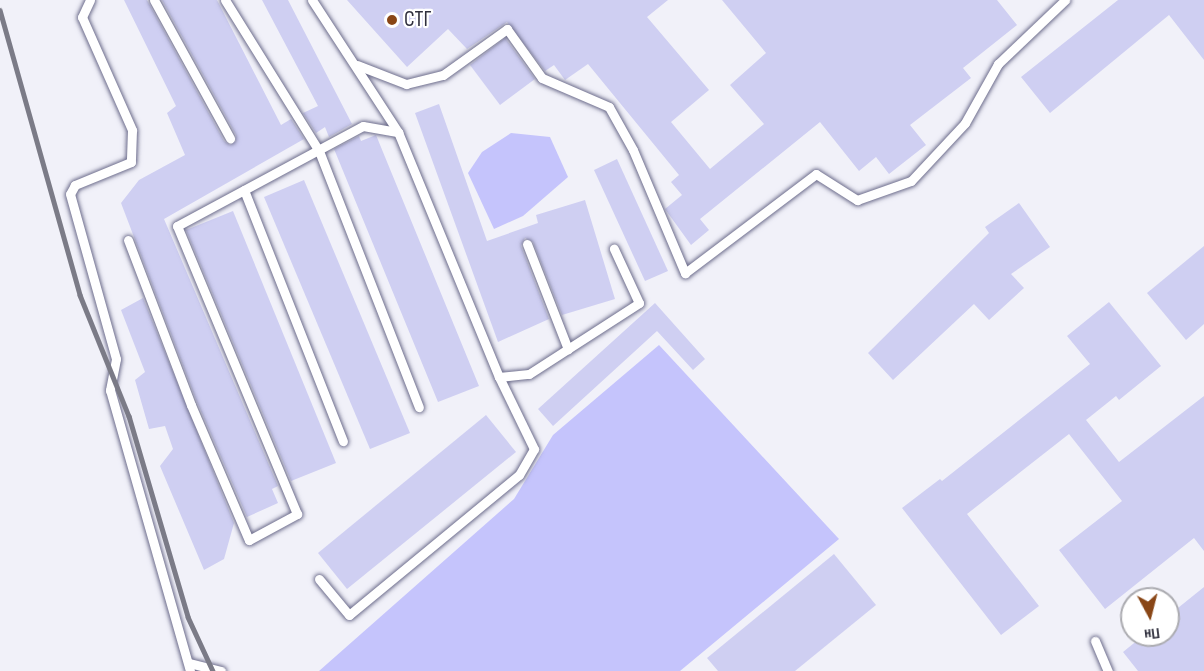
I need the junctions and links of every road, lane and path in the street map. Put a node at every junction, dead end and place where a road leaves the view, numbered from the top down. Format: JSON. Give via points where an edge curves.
{"nodes":[{"id":1,"x":90,"y":0,"type":"edge"},
{"id":2,"x":154,"y":0,"type":"edge"},
{"id":3,"x":225,"y":0,"type":"edge"},
{"id":4,"x":312,"y":0,"type":"edge"},
{"id":5,"x":1065,"y":0,"type":"edge"},
{"id":6,"x":357,"y":65,"type":"junction"},
{"id":7,"x":398,"y":132,"type":"junction"},
{"id":8,"x":230,"y":138,"type":"dead end"},
{"id":9,"x":319,"y":151,"type":"junction"},
{"id":10,"x":244,"y":190,"type":"junction"},
{"id":11,"x":128,"y":240,"type":"dead end"},
{"id":12,"x":527,"y":244,"type":"dead end"},
{"id":13,"x":614,"y":249,"type":"dead end"},
{"id":14,"x":568,"y":349,"type":"junction"},
{"id":15,"x":500,"y":377,"type":"junction"},
{"id":16,"x":419,"y":407,"type":"dead end"},
{"id":17,"x":343,"y":441,"type":"dead end"},
{"id":18,"x":319,"y":579,"type":"dead end"},
{"id":19,"x":1095,"y":640,"type":"dead end"},
{"id":20,"x":189,"y":667,"type":"edge"},
{"id":21,"x":221,"y":671,"type":"edge"},
{"id":22,"x":1108,"y":671,"type":"edge"}],
"edges":[{"from":1,"to":20,"type":"lane","via":[[82,16],[132,130],[131,162],[75,185],[70,194],[116,359],[110,390]]},
{"from":2,"to":8,"type":"lane"},
{"from":3,"to":9,"type":"lane"},
{"from":4,"to":6,"type":"lane"},
{"from":5,"to":6,"type":"lane","via":[[998,64],[965,123],[912,181],[857,200],[816,174],[685,273],[633,150],[609,107],[542,78],[507,29],[443,75],[406,84]]},
{"from":6,"to":7,"type":"lane"},
{"from":7,"to":9,"type":"lane","via":[[363,126]]},
{"from":7,"to":15,"type":"lane"},
{"from":9,"to":10,"type":"lane"},
{"from":9,"to":16,"type":"lane"},
{"from":10,"to":11,"type":"lane","via":[[177,226],[297,514],[249,540],[190,405]]},
{"from":10,"to":17,"type":"lane"},
{"from":12,"to":14,"type":"lane"},
{"from":13,"to":14,"type":"lane","via":[[639,303]]},
{"from":14,"to":15,"type":"lane","via":[[529,374]]},
{"from":15,"to":18,"type":"lane","via":[[534,449],[519,475],[349,615]]},
{"from":19,"to":22,"type":"lane"},
{"from":20,"to":21,"type":"lane"}]}
